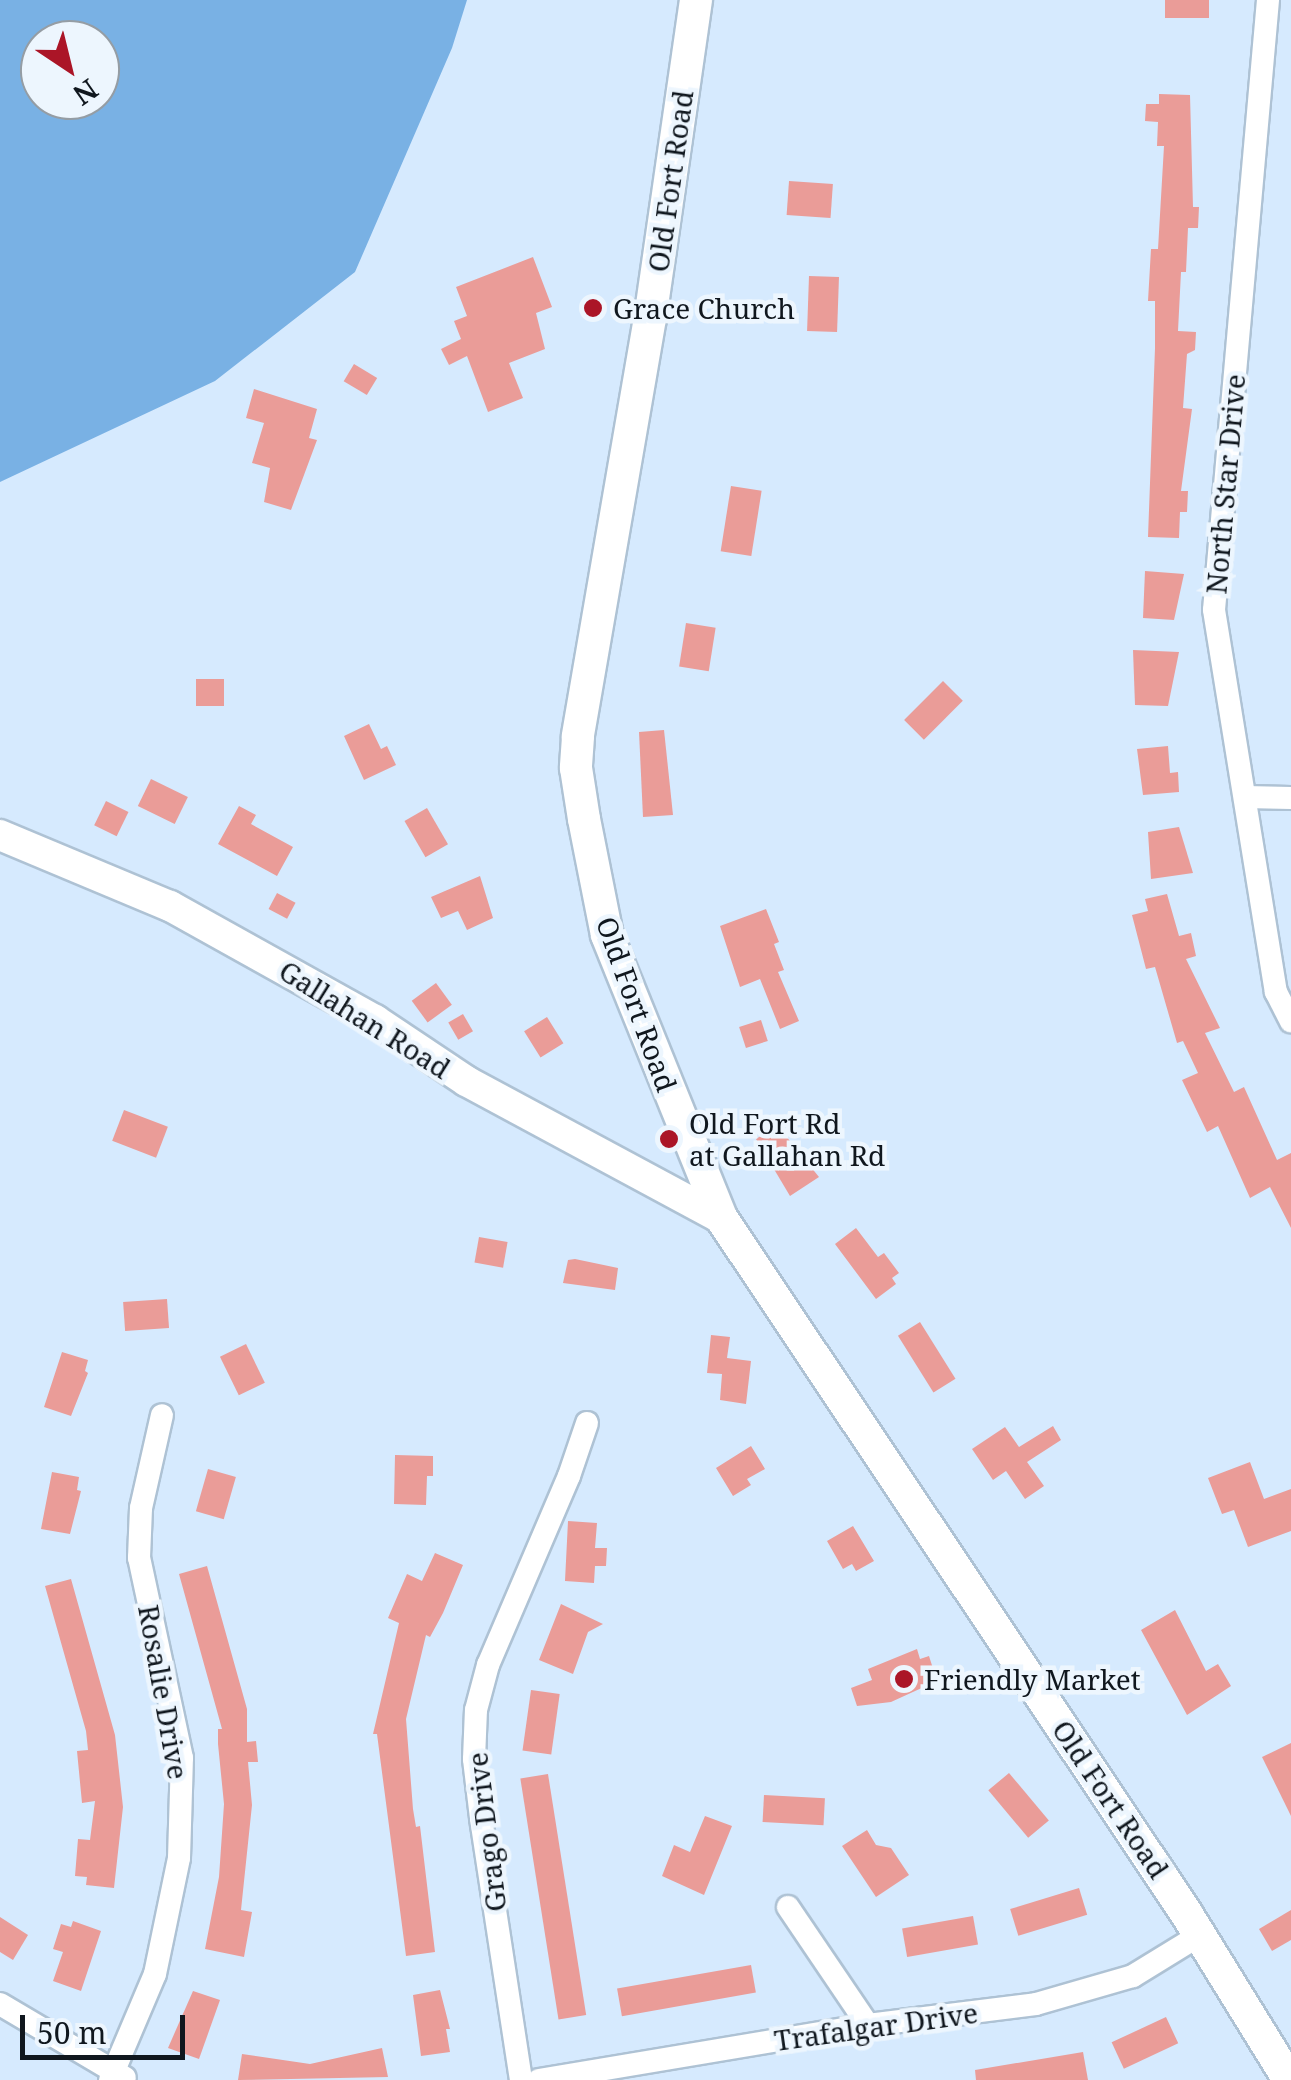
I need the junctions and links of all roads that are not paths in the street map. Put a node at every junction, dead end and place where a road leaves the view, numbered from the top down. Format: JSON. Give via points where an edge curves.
{"nodes":[{"id":1,"x":696,"y":0,"type":"edge"},
{"id":2,"x":1268,"y":0,"type":"edge"},
{"id":3,"x":1244,"y":798,"type":"junction"},
{"id":4,"x":1291,"y":798,"type":"edge"},
{"id":5,"x":0,"y":835,"type":"edge"},
{"id":6,"x":1291,"y":1021,"type":"edge"},
{"id":7,"x":722,"y":1219,"type":"junction"},
{"id":8,"x":162,"y":1414,"type":"dead end"},
{"id":9,"x":587,"y":1423,"type":"dead end"},
{"id":10,"x":788,"y":1907,"type":"dead end"},
{"id":11,"x":1200,"y":1935,"type":"junction"},
{"id":12,"x":0,"y":2004,"type":"edge"},
{"id":13,"x":868,"y":2025,"type":"junction"},
{"id":14,"x":117,"y":2078,"type":"edge"},
{"id":15,"x":521,"y":2080,"type":"edge"},
{"id":16,"x":539,"y":2080,"type":"edge"},
{"id":17,"x":1289,"y":2080,"type":"edge"}],
"edges":[{"from":1,"to":7,"type":"main road","name":"Old Fort Road","via":[[576,768],[608,935]]},
{"from":2,"to":3,"type":"street","name":"North Star Drive","via":[[1214,610]]},
{"from":3,"to":4,"type":"street"},
{"from":3,"to":6,"type":"street","name":"North Star Drive","via":[[1276,992]]},
{"from":5,"to":7,"type":"street","name":"Gallahan Road","via":[[170,906],[375,1020],[466,1081]]},
{"from":7,"to":11,"type":"main road","name":"Old Fort Road"},
{"from":8,"to":14,"type":"street","name":"Rosalie Drive","via":[[140,1508],[139,1558],[182,1758],[179,1858],[156,1974]]},
{"from":9,"to":15,"type":"street","name":"Grago Drive","via":[[488,1664],[476,1710],[480,1818]]},
{"from":10,"to":13,"type":"street"},
{"from":11,"to":13,"type":"street","name":"Trafalgar Drive","via":[[1099,1989],[1036,2004]]},
{"from":11,"to":17,"type":"main road","name":"Old Fort Road"},
{"from":12,"to":14,"type":"street"},
{"from":13,"to":16,"type":"street","name":"Trafalgar Drive"}]}
